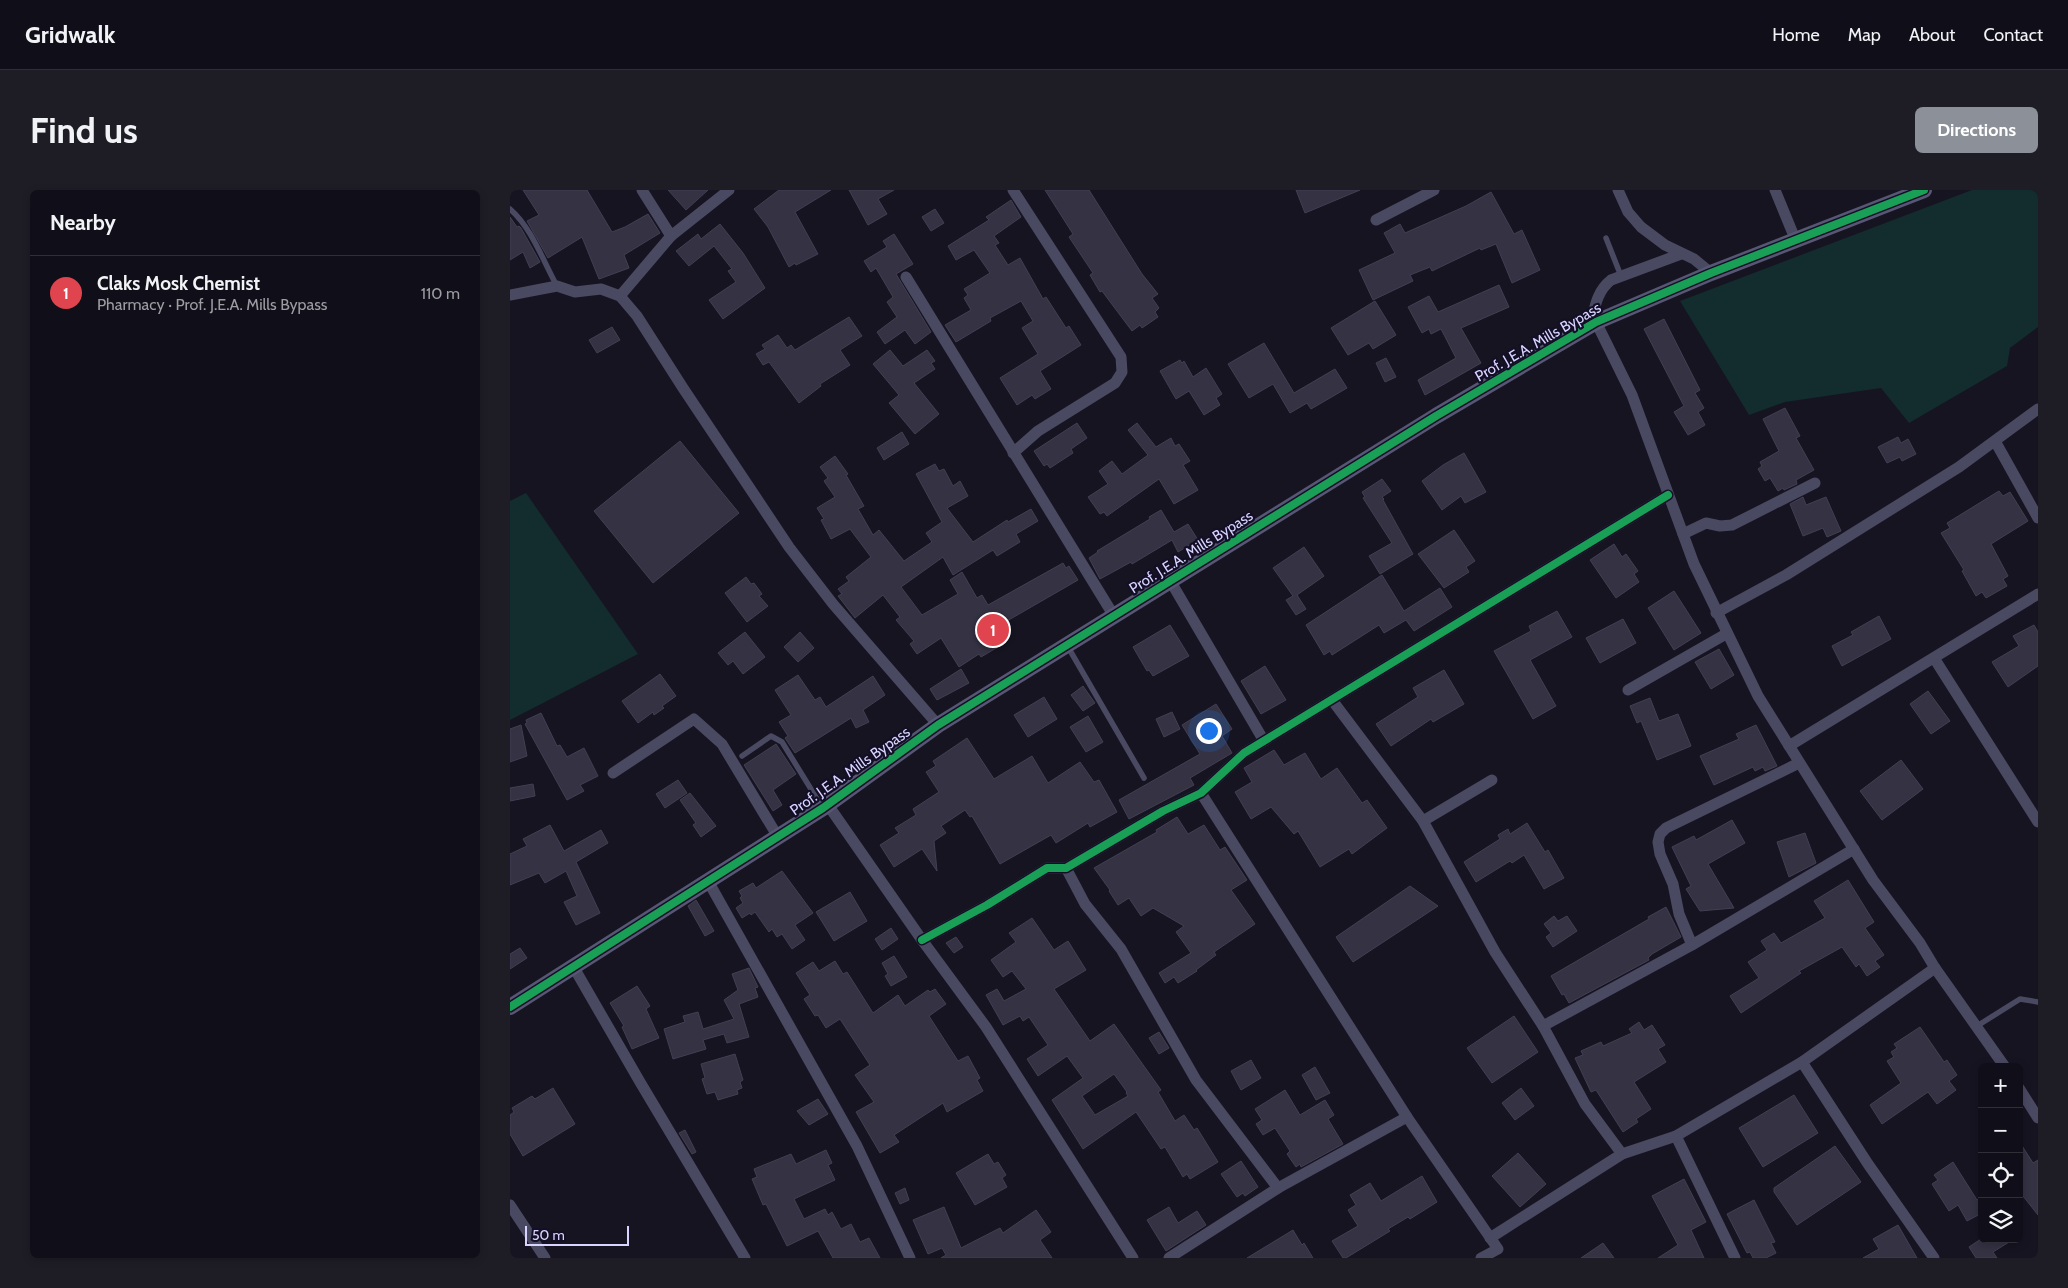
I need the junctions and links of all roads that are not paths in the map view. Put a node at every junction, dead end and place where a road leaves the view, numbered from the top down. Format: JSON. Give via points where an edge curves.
{"nodes":[{"id":1,"x":642,"y":190,"type":"edge"},
{"id":2,"x":729,"y":190,"type":"edge"},
{"id":3,"x":1013,"y":190,"type":"edge"},
{"id":4,"x":1434,"y":190,"type":"edge"},
{"id":5,"x":1618,"y":190,"type":"edge"},
{"id":6,"x":1775,"y":190,"type":"edge"},
{"id":7,"x":1924,"y":190,"type":"edge"},
{"id":8,"x":510,"y":209,"type":"edge"},
{"id":9,"x":1376,"y":220,"type":"dead end"},
{"id":10,"x":671,"y":236,"type":"junction"},
{"id":11,"x":1606,"y":238,"type":"dead end"},
{"id":12,"x":1796,"y":240,"type":"junction"},
{"id":13,"x":1681,"y":254,"type":"junction"},
{"id":14,"x":1711,"y":272,"type":"junction"},
{"id":15,"x":1621,"y":276,"type":"junction"},
{"id":16,"x":906,"y":277,"type":"dead end"},
{"id":17,"x":557,"y":286,"type":"junction"},
{"id":18,"x":510,"y":295,"type":"edge"},
{"id":19,"x":620,"y":296,"type":"junction"},
{"id":20,"x":1593,"y":324,"type":"junction"},
{"id":21,"x":2038,"y":409,"type":"edge"},
{"id":22,"x":1995,"y":441,"type":"junction"},
{"id":23,"x":1013,"y":453,"type":"junction"},
{"id":24,"x":1816,"y":483,"type":"dead end"},
{"id":25,"x":1668,"y":495,"type":"junction"},
{"id":26,"x":2038,"y":518,"type":"edge"},
{"id":27,"x":1683,"y":534,"type":"junction"},
{"id":28,"x":1171,"y":582,"type":"junction"},
{"id":29,"x":2038,"y":594,"type":"edge"},
{"id":30,"x":1716,"y":613,"type":"junction"},
{"id":31,"x":1114,"y":616,"type":"junction"},
{"id":32,"x":1726,"y":634,"type":"junction"},
{"id":33,"x":1067,"y":645,"type":"junction"},
{"id":34,"x":1934,"y":658,"type":"junction"},
{"id":35,"x":1628,"y":690,"type":"dead end"},
{"id":36,"x":1332,"y":700,"type":"junction"},
{"id":37,"x":938,"y":725,"type":"junction"},
{"id":38,"x":1264,"y":741,"type":"junction"},
{"id":39,"x":1789,"y":746,"type":"junction"},
{"id":40,"x":742,"y":756,"type":"dead end"},
{"id":41,"x":1799,"y":763,"type":"junction"},
{"id":42,"x":613,"y":774,"type":"dead end"},
{"id":43,"x":1144,"y":778,"type":"dead end"},
{"id":44,"x":1492,"y":780,"type":"dead end"},
{"id":45,"x":1201,"y":793,"type":"junction"},
{"id":46,"x":826,"y":807,"type":"junction"},
{"id":47,"x":1423,"y":821,"type":"junction"},
{"id":48,"x":2038,"y":822,"type":"edge"},
{"id":49,"x":778,"y":837,"type":"junction"},
{"id":50,"x":1854,"y":849,"type":"junction"},
{"id":51,"x":1066,"y":868,"type":"junction"},
{"id":52,"x":708,"y":881,"type":"junction"},
{"id":53,"x":922,"y":940,"type":"junction"},
{"id":54,"x":1692,"y":945,"type":"junction"},
{"id":55,"x":573,"y":966,"type":"junction"},
{"id":56,"x":1935,"y":968,"type":"junction"},
{"id":57,"x":2038,"y":1002,"type":"edge"},
{"id":58,"x":510,"y":1007,"type":"edge"},
{"id":59,"x":1543,"y":1026,"type":"junction"},
{"id":60,"x":1977,"y":1026,"type":"junction"},
{"id":61,"x":1802,"y":1062,"type":"junction"},
{"id":62,"x":2002,"y":1063,"type":"edge"},
{"id":63,"x":2023,"y":1091,"type":"edge"},
{"id":64,"x":2034,"y":1101,"type":"edge"},
{"id":65,"x":1407,"y":1117,"type":"junction"},
{"id":66,"x":2038,"y":1118,"type":"edge"},
{"id":67,"x":1676,"y":1136,"type":"junction"},
{"id":68,"x":1622,"y":1154,"type":"junction"},
{"id":69,"x":1278,"y":1188,"type":"junction"},
{"id":70,"x":510,"y":1205,"type":"edge"},
{"id":71,"x":1490,"y":1238,"type":"junction"},
{"id":72,"x":1501,"y":1253,"type":"edge"},
{"id":73,"x":545,"y":1258,"type":"edge"},
{"id":74,"x":745,"y":1258,"type":"edge"},
{"id":75,"x":910,"y":1258,"type":"edge"},
{"id":76,"x":1133,"y":1258,"type":"edge"},
{"id":77,"x":1168,"y":1258,"type":"edge"},
{"id":78,"x":1481,"y":1258,"type":"edge"},
{"id":79,"x":1735,"y":1258,"type":"edge"},
{"id":80,"x":1934,"y":1258,"type":"edge"}],
"edges":[{"from":1,"to":10,"type":"street"},
{"from":2,"to":10,"type":"street"},
{"from":3,"to":23,"type":"street","via":[[1122,357],[1122,372],[1115,383],[1038,431]]},
{"from":4,"to":9,"type":"street"},
{"from":5,"to":13,"type":"street","via":[[1628,212],[1640,227]]},
{"from":6,"to":12,"type":"street"},
{"from":7,"to":12,"type":"street","name":"Prof. J.E.A. Mills Bypass"},
{"from":8,"to":17,"type":"lane","via":[[526,227]]},
{"from":10,"to":19,"type":"street"},
{"from":11,"to":15,"type":"lane"},
{"from":12,"to":14,"type":"street","name":"Prof. J.E.A. Mills Bypass"},
{"from":13,"to":14,"type":"street"},
{"from":13,"to":15,"type":"street"},
{"from":14,"to":20,"type":"street","name":"Prof. J.E.A. Mills Bypass"},
{"from":15,"to":20,"type":"street","via":[[1603,286],[1598,294]]},
{"from":16,"to":23,"type":"street"},
{"from":17,"to":18,"type":"street"},
{"from":17,"to":19,"type":"street","via":[[575,292],[601,289]]},
{"from":19,"to":37,"type":"street","via":[[638,316],[790,547],[833,604]]},
{"from":20,"to":25,"type":"street","via":[[1632,395]]},
{"from":20,"to":28,"type":"street","name":"Prof. J.E.A. Mills Bypass","via":[[1436,416]]},
{"from":21,"to":22,"type":"street"},
{"from":22,"to":26,"type":"street"},
{"from":22,"to":30,"type":"street","via":[[1786,576]]},
{"from":23,"to":31,"type":"street"},
{"from":24,"to":27,"type":"street","via":[[1732,525],[1706,523]]},
{"from":25,"to":27,"type":"street"},
{"from":25,"to":36,"type":"street"},
{"from":27,"to":30,"type":"street"},
{"from":28,"to":31,"type":"street","name":"Prof. J.E.A. Mills Bypass"},
{"from":28,"to":38,"type":"street"},
{"from":29,"to":34,"type":"street"},
{"from":30,"to":32,"type":"street"},
{"from":31,"to":33,"type":"street","name":"Prof. J.E.A. Mills Bypass"},
{"from":32,"to":35,"type":"street"},
{"from":32,"to":39,"type":"street","via":[[1758,696]]},
{"from":33,"to":37,"type":"street","name":"Prof. J.E.A. Mills Bypass"},
{"from":33,"to":43,"type":"lane"},
{"from":34,"to":39,"type":"street"},
{"from":34,"to":48,"type":"street"},
{"from":36,"to":38,"type":"street"},
{"from":36,"to":47,"type":"street"},
{"from":37,"to":46,"type":"street","name":"Prof. J.E.A. Mills Bypass"},
{"from":38,"to":45,"type":"street","via":[[1244,753]]},
{"from":39,"to":41,"type":"street"},
{"from":40,"to":46,"type":"lane","via":[[771,736],[775,737],[782,742]]},
{"from":41,"to":50,"type":"street"},
{"from":41,"to":54,"type":"street","via":[[1666,828],[1660,834],[1660,854]]},
{"from":42,"to":49,"type":"street","via":[[694,719],[722,744]]},
{"from":44,"to":47,"type":"street"},
{"from":45,"to":51,"type":"street","via":[[1163,811]]},
{"from":45,"to":65,"type":"street"},
{"from":46,"to":49,"type":"street","name":"Prof. J.E.A. Mills Bypass"},
{"from":46,"to":53,"type":"street"},
{"from":47,"to":59,"type":"street","via":[[1495,952]]},
{"from":49,"to":52,"type":"street","name":"Prof. J.E.A. Mills Bypass"},
{"from":50,"to":54,"type":"street"},
{"from":50,"to":56,"type":"street"},
{"from":51,"to":53,"type":"street","via":[[1048,868]]},
{"from":51,"to":69,"type":"street","via":[[1085,904],[1121,949],[1196,1080]]},
{"from":52,"to":55,"type":"street","name":"Prof. J.E.A. Mills Bypass"},
{"from":52,"to":75,"type":"street","via":[[857,1146]]},
{"from":53,"to":76,"type":"street","via":[[986,1027]]},
{"from":54,"to":59,"type":"street"},
{"from":55,"to":58,"type":"street","name":"Prof. J.E.A. Mills Bypass"},
{"from":55,"to":74,"type":"street"},
{"from":56,"to":60,"type":"street"},
{"from":56,"to":61,"type":"street"},
{"from":57,"to":60,"type":"lane","via":[[2020,998]]},
{"from":59,"to":68,"type":"street","via":[[1585,1104]]},
{"from":60,"to":62,"type":"street"},
{"from":61,"to":67,"type":"street"},
{"from":61,"to":80,"type":"street"},
{"from":63,"to":64,"type":"street"},
{"from":64,"to":66,"type":"street"},
{"from":65,"to":69,"type":"street"},
{"from":65,"to":71,"type":"street"},
{"from":67,"to":68,"type":"street"},
{"from":67,"to":79,"type":"street"},
{"from":68,"to":71,"type":"street"},
{"from":69,"to":77,"type":"street"},
{"from":70,"to":73,"type":"street"},
{"from":71,"to":72,"type":"street"},
{"from":72,"to":78,"type":"street"}]}
